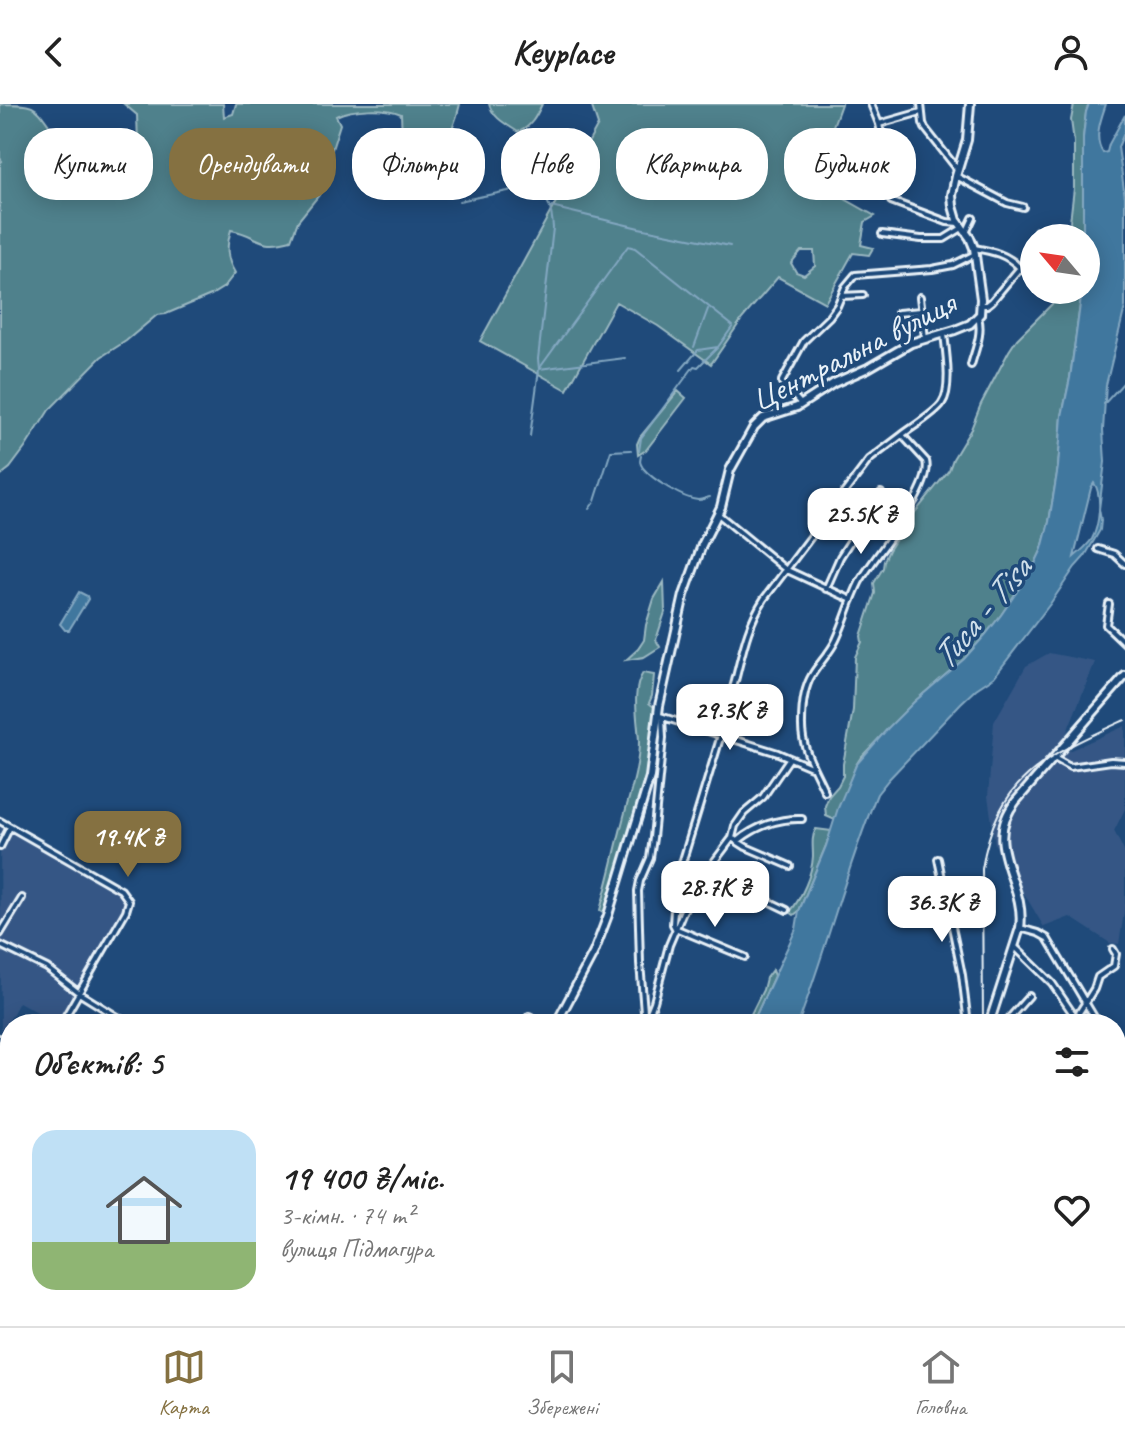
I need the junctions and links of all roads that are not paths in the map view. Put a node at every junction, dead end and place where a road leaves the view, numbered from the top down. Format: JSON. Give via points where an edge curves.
{"nodes":[{"id":1,"x":871,"y":104,"type":"edge"},
{"id":2,"x":921,"y":104,"type":"edge"},
{"id":3,"x":970,"y":104,"type":"edge"},
{"id":4,"x":921,"y":112,"type":"junction"},
{"id":5,"x":879,"y":124,"type":"junction"},
{"id":6,"x":957,"y":173,"type":"junction"},
{"id":7,"x":1023,"y":207,"type":"dead end"},
{"id":8,"x":973,"y":218,"type":"dead end"},
{"id":9,"x":962,"y":228,"type":"junction"},
{"id":10,"x":882,"y":234,"type":"dead end"},
{"id":11,"x":974,"y":251,"type":"junction"},
{"id":12,"x":1020,"y":268,"type":"joint"},
{"id":13,"x":863,"y":295,"type":"dead end"},
{"id":14,"x":841,"y":296,"type":"junction"},
{"id":15,"x":920,"y":297,"type":"dead end"},
{"id":16,"x":981,"y":305,"type":"junction"},
{"id":17,"x":921,"y":311,"type":"junction"},
{"id":18,"x":898,"y":313,"type":"dead end"},
{"id":19,"x":978,"y":317,"type":"junction"},
{"id":20,"x":944,"y":334,"type":"junction"},
{"id":21,"x":925,"y":338,"type":"junction"},
{"id":22,"x":971,"y":365,"type":"dead end"},
{"id":23,"x":801,"y":404,"type":"junction"},
{"id":24,"x":902,"y":435,"type":"junction"},
{"id":25,"x":881,"y":493,"type":"dead end"},
{"id":26,"x":718,"y":514,"type":"junction"},
{"id":27,"x":1098,"y":549,"type":"dead end"},
{"id":28,"x":1125,"y":564,"type":"edge"},
{"id":29,"x":785,"y":569,"type":"junction"},
{"id":30,"x":826,"y":589,"type":"junction"},
{"id":31,"x":852,"y":600,"type":"junction"},
{"id":32,"x":1109,"y":604,"type":"dead end"},
{"id":33,"x":1125,"y":643,"type":"edge"},
{"id":34,"x":1125,"y":676,"type":"edge"},
{"id":35,"x":660,"y":716,"type":"junction"},
{"id":36,"x":718,"y":734,"type":"junction"},
{"id":37,"x":1054,"y":757,"type":"junction"},
{"id":38,"x":789,"y":759,"type":"junction"},
{"id":39,"x":1125,"y":762,"type":"edge"},
{"id":40,"x":811,"y":767,"type":"junction"},
{"id":41,"x":825,"y":792,"type":"dead end"},
{"id":42,"x":802,"y":819,"type":"dead end"},
{"id":43,"x":0,"y":821,"type":"edge"},
{"id":44,"x":10,"y":827,"type":"junction"},
{"id":45,"x":732,"y":838,"type":"junction"},
{"id":46,"x":738,"y":841,"type":"junction"},
{"id":47,"x":0,"y":847,"type":"edge"},
{"id":48,"x":938,"y":859,"type":"dead end"},
{"id":49,"x":790,"y":866,"type":"dead end"},
{"id":50,"x":708,"y":870,"type":"junction"},
{"id":51,"x":22,"y":898,"type":"dead end"},
{"id":52,"x":787,"y":910,"type":"dead end"},
{"id":53,"x":675,"y":928,"type":"junction"},
{"id":54,"x":1020,"y":928,"type":"junction"},
{"id":55,"x":0,"y":934,"type":"edge"},
{"id":56,"x":0,"y":945,"type":"edge"},
{"id":57,"x":1013,"y":946,"type":"junction"},
{"id":58,"x":1113,"y":949,"type":"dead end"},
{"id":59,"x":745,"y":957,"type":"dead end"},
{"id":60,"x":79,"y":993,"type":"junction"},
{"id":61,"x":1029,"y":996,"type":"dead end"},
{"id":62,"x":1084,"y":1003,"type":"junction"},
{"id":63,"x":67,"y":1014,"type":"edge"},
{"id":64,"x":113,"y":1014,"type":"edge"},
{"id":65,"x":561,"y":1014,"type":"edge"},
{"id":66,"x":646,"y":1014,"type":"edge"},
{"id":67,"x":648,"y":1014,"type":"edge"},
{"id":68,"x":967,"y":1014,"type":"edge"},
{"id":69,"x":992,"y":1014,"type":"edge"},
{"id":70,"x":1013,"y":1014,"type":"edge"},
{"id":71,"x":1073,"y":1014,"type":"edge"},
{"id":72,"x":1080,"y":1014,"type":"edge"},
{"id":73,"x":1092,"y":1014,"type":"edge"}],
"edges":[{"from":1,"to":5,"type":"street"},
{"from":2,"to":4,"type":"street"},
{"from":3,"to":6,"type":"main road"},
{"from":4,"to":5,"type":"street"},
{"from":4,"to":6,"type":"street","via":[[925,128]]},
{"from":5,"to":9,"type":"street","via":[[891,201]]},
{"from":6,"to":7,"type":"street"},
{"from":6,"to":9,"type":"main road","via":[[952,195]]},
{"from":8,"to":9,"type":"street"},
{"from":9,"to":10,"type":"street","via":[[944,239]]},
{"from":9,"to":11,"type":"main road"},
{"from":11,"to":12,"type":"street","via":[[997,252]]},
{"from":11,"to":14,"type":"street","via":[[953,265],[855,275]]},
{"from":11,"to":16,"type":"main road"},
{"from":12,"to":16,"type":"street","via":[[992,301]]},
{"from":13,"to":14,"type":"street"},
{"from":14,"to":23,"type":"street","via":[[829,317],[804,341],[782,381]]},
{"from":15,"to":17,"type":"street"},
{"from":16,"to":19,"type":"main road","name":"Центральна вулиця"},
{"from":17,"to":18,"type":"street"},
{"from":17,"to":21,"type":"street"},
{"from":19,"to":20,"type":"main road","name":"Центральна вулиця"},
{"from":19,"to":22,"type":"street"},
{"from":20,"to":21,"type":"main road","name":"Центральна вулиця"},
{"from":20,"to":24,"type":"street","via":[[948,366],[942,405]]},
{"from":21,"to":23,"type":"main road","name":"Центральна вулиця"},
{"from":23,"to":26,"type":"main road","name":"Центральна вулиця","via":[[763,418],[754,427],[730,470]]},
{"from":24,"to":29,"type":"street","via":[[869,460]]},
{"from":24,"to":31,"type":"street","via":[[926,461],[926,476]]},
{"from":25,"to":30,"type":"street"},
{"from":26,"to":29,"type":"street"},
{"from":26,"to":35,"type":"main road","name":"Центральна вулиця","via":[[684,595]]},
{"from":27,"to":28,"type":"street"},
{"from":29,"to":30,"type":"street"},
{"from":29,"to":36,"type":"street","via":[[752,618]]},
{"from":30,"to":31,"type":"street"},
{"from":31,"to":40,"type":"street","via":[[831,650],[808,683],[802,726]]},
{"from":32,"to":33,"type":"street","via":[[1106,625]]},
{"from":34,"to":37,"type":"main road"},
{"from":35,"to":36,"type":"street"},
{"from":35,"to":65,"type":"main road","name":"Центральна вулиця","via":[[650,777],[608,915]]},
{"from":35,"to":66,"type":"street","via":[[663,738],[653,838],[638,891]]},
{"from":36,"to":38,"type":"street"},
{"from":36,"to":53,"type":"street","via":[[676,883]]},
{"from":37,"to":39,"type":"street","via":[[1070,767]]},
{"from":37,"to":54,"type":"main road","via":[[1002,826]]},
{"from":38,"to":40,"type":"street"},
{"from":38,"to":45,"type":"street","via":[[763,797],[744,813]]},
{"from":40,"to":41,"type":"street"},
{"from":42,"to":46,"type":"street","via":[[763,826]]},
{"from":43,"to":44,"type":"street"},
{"from":44,"to":47,"type":"street"},
{"from":44,"to":60,"type":"street","via":[[121,890],[129,901]]},
{"from":45,"to":46,"type":"street"},
{"from":45,"to":50,"type":"street"},
{"from":46,"to":49,"type":"street"},
{"from":48,"to":68,"type":"street"},
{"from":50,"to":52,"type":"street"},
{"from":50,"to":53,"type":"street"},
{"from":51,"to":55,"type":"street"},
{"from":53,"to":59,"type":"street"},
{"from":53,"to":67,"type":"street"},
{"from":54,"to":57,"type":"main road"},
{"from":54,"to":62,"type":"street","via":[[1047,938]]},
{"from":56,"to":60,"type":"street","via":[[47,968]]},
{"from":57,"to":69,"type":"main road"},
{"from":57,"to":71,"type":"street","via":[[1052,983]]},
{"from":58,"to":62,"type":"street","via":[[1114,966],[1098,977]]},
{"from":60,"to":63,"type":"street"},
{"from":60,"to":64,"type":"street"},
{"from":61,"to":70,"type":"street"},
{"from":62,"to":72,"type":"street"},
{"from":62,"to":73,"type":"street"}]}
